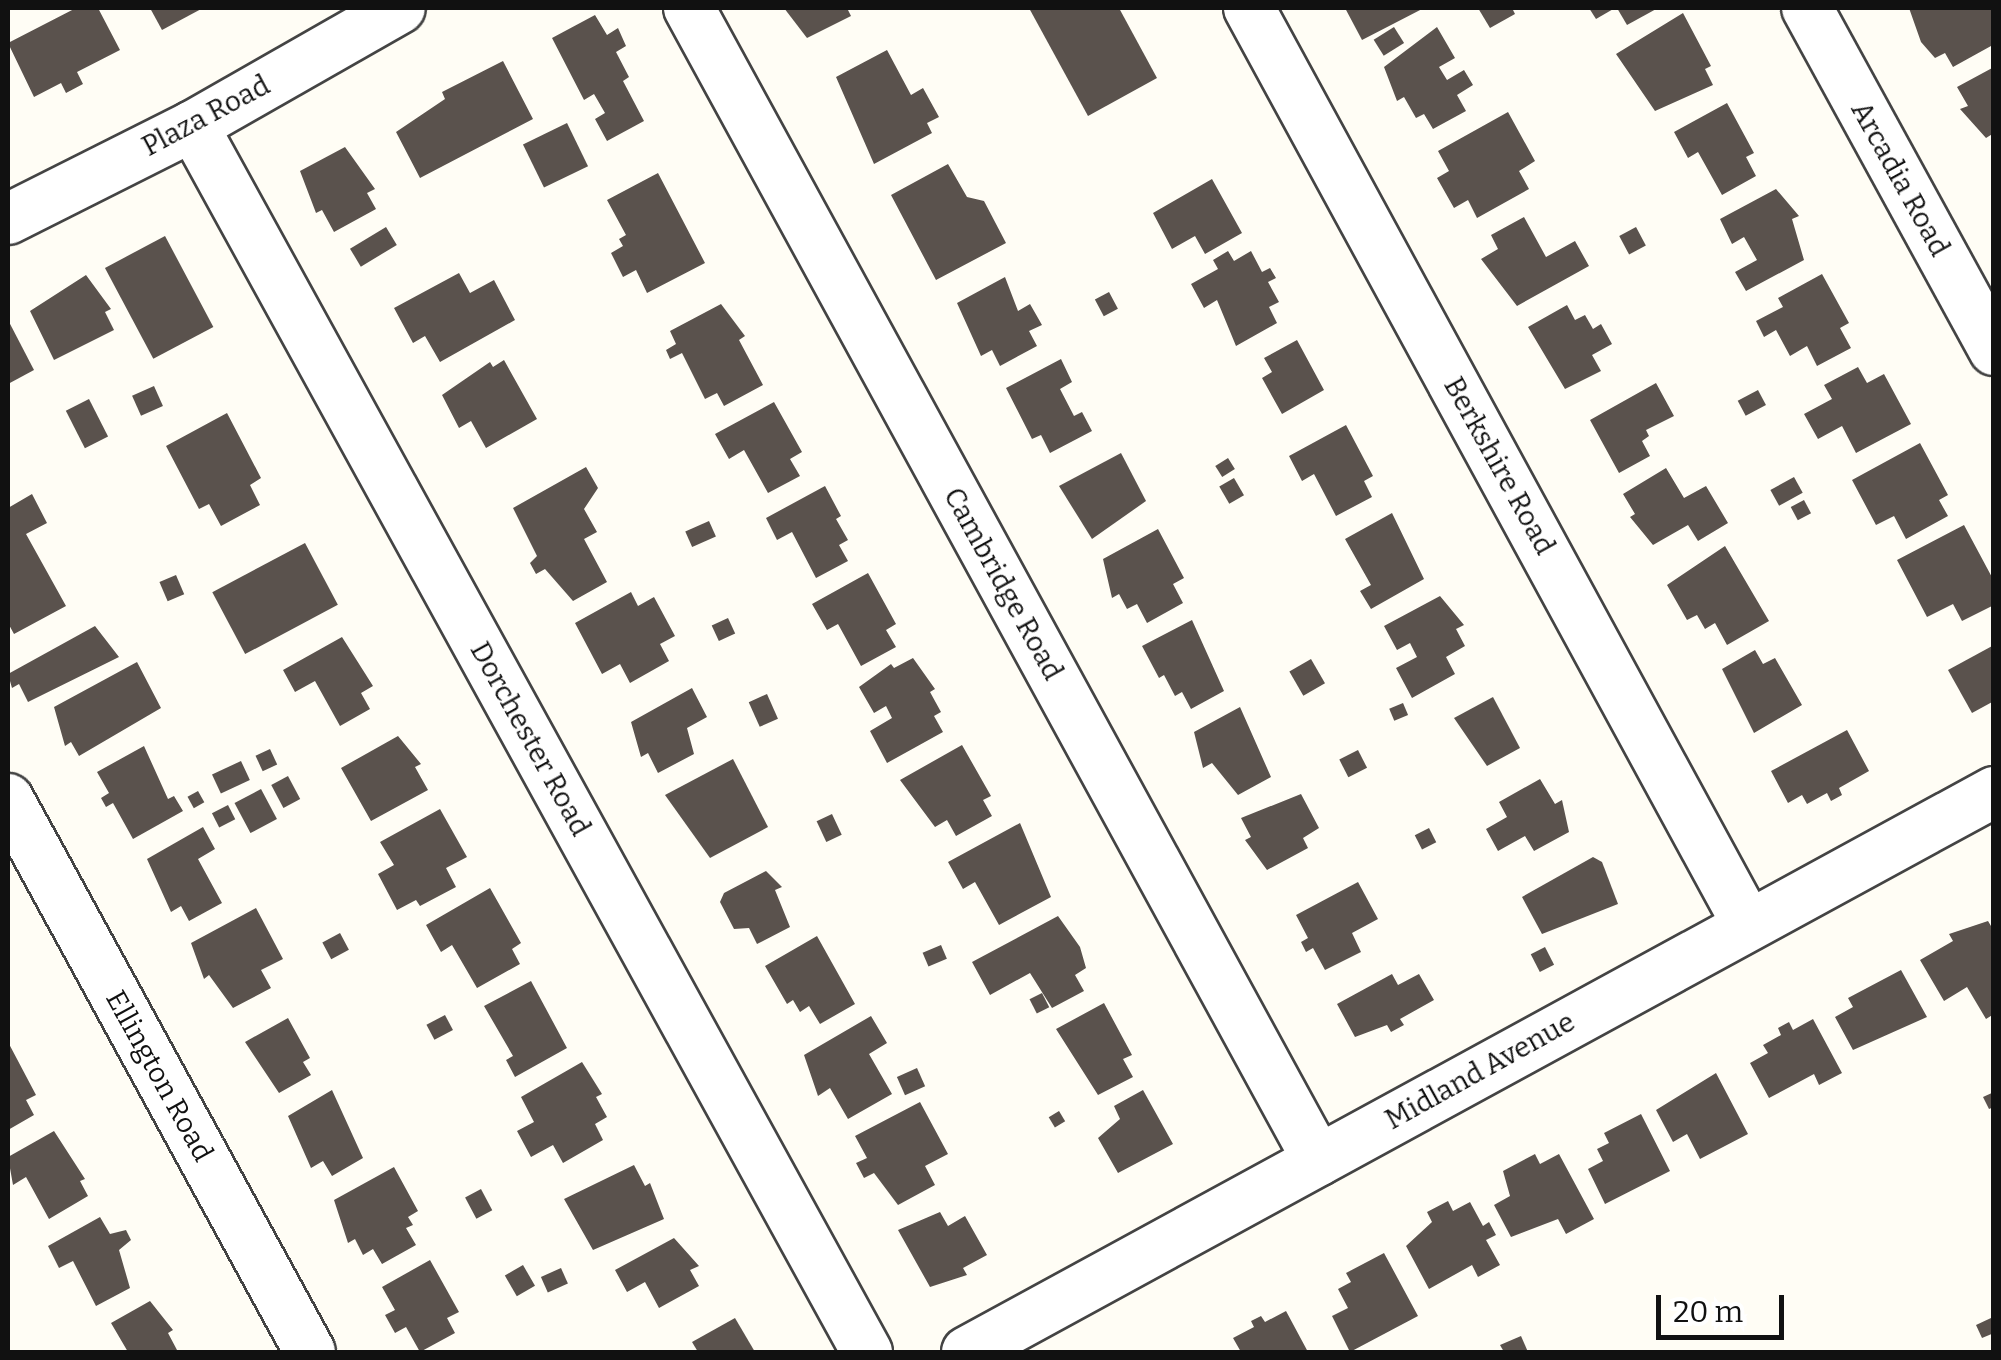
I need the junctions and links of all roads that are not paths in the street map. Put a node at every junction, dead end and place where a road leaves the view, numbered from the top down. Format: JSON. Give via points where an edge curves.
{"nodes":[{"id":1,"x":400,"y":8,"type":"edge"},
{"id":2,"x":689,"y":8,"type":"edge"},
{"id":3,"x":1249,"y":8,"type":"edge"},
{"id":4,"x":1807,"y":8,"type":"edge"},
{"id":5,"x":193,"y":126,"type":"junction"},
{"id":6,"x":8,"y":218,"type":"edge"},
{"id":7,"x":1994,"y":350,"type":"edge"},
{"id":8,"x":1994,"y":792,"type":"edge"},
{"id":9,"x":8,"y":799,"type":"edge"},
{"id":10,"x":1748,"y":926,"type":"junction"},
{"id":11,"x":1318,"y":1160,"type":"junction"},
{"id":12,"x":310,"y":1352,"type":"edge"},
{"id":13,"x":866,"y":1352,"type":"edge"},
{"id":14,"x":967,"y":1352,"type":"edge"}],
"edges":[{"from":1,"to":5,"type":"street","name":"Plaza Road"},
{"from":2,"to":11,"type":"street","name":"Cambridge Road"},
{"from":3,"to":10,"type":"street","name":"Berkshire Road"},
{"from":4,"to":7,"type":"street","name":"Arcadia Road"},
{"from":5,"to":6,"type":"street","name":"Plaza Road"},
{"from":5,"to":13,"type":"street","name":"Dorchester Road"},
{"from":8,"to":10,"type":"street","name":"Midland Avenue"},
{"from":9,"to":12,"type":"street","name":"Ellington Road"},
{"from":10,"to":11,"type":"street","name":"Midland Avenue"},
{"from":11,"to":14,"type":"street","name":"Midland Avenue"}]}
